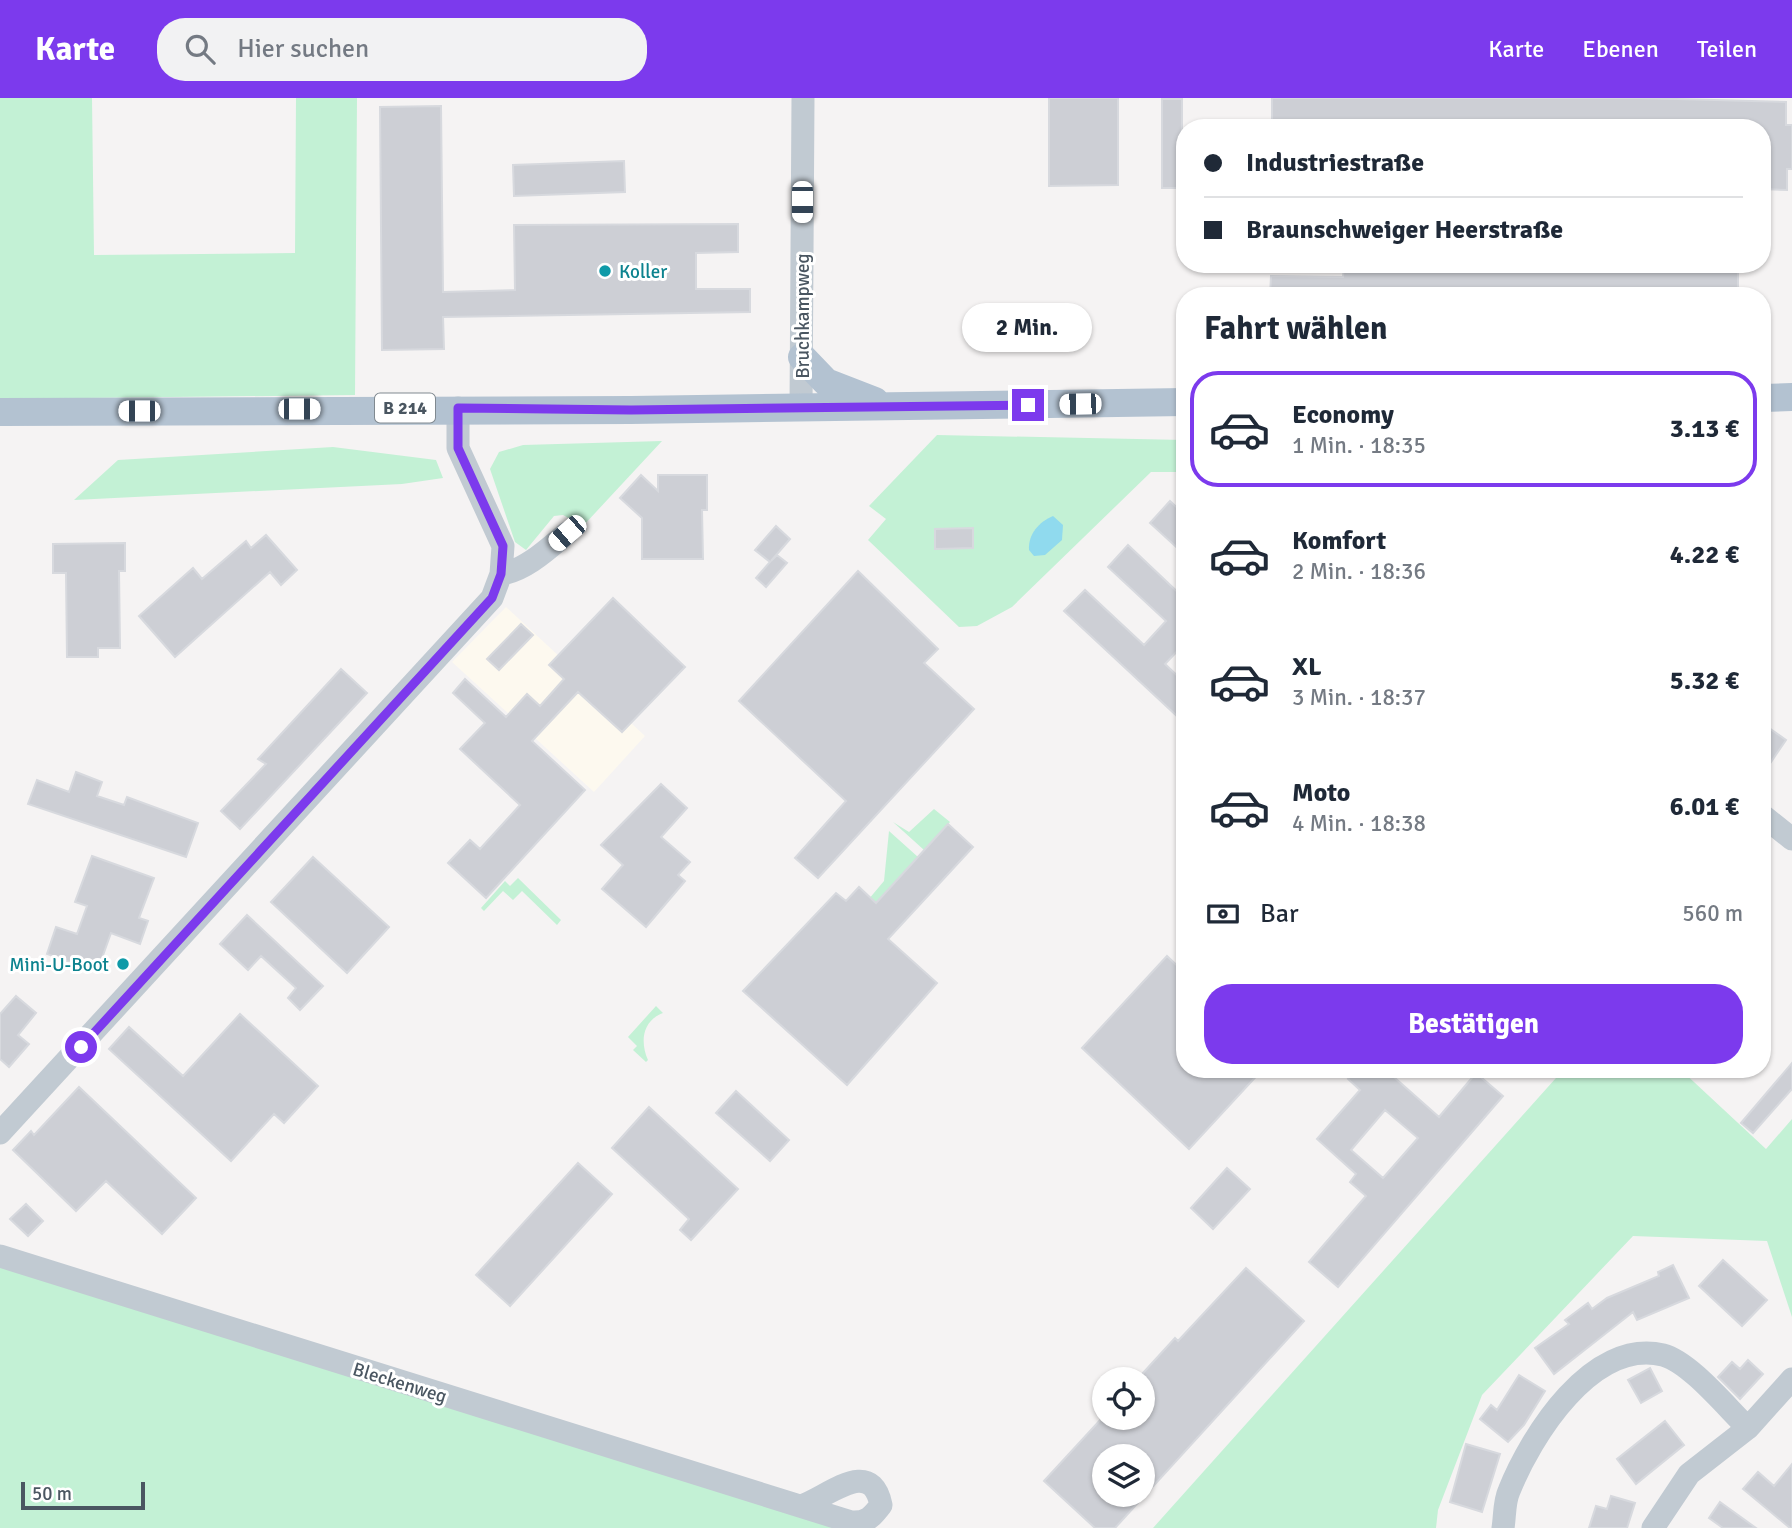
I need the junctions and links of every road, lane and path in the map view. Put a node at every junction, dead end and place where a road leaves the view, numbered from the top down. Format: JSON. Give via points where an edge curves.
{"nodes":[{"id":1,"x":803,"y":98,"type":"edge"},
{"id":2,"x":802,"y":357,"type":"junction"},
{"id":3,"x":1792,"y":397,"type":"edge"},
{"id":4,"x":1771,"y":398,"type":"edge"},
{"id":5,"x":1176,"y":402,"type":"edge"},
{"id":6,"x":891,"y":407,"type":"junction"},
{"id":7,"x":458,"y":408,"type":"junction"},
{"id":8,"x":802,"y":408,"type":"junction"},
{"id":9,"x":0,"y":412,"type":"edge"},
{"id":10,"x":567,"y":533,"type":"dead end"},
{"id":11,"x":501,"y":574,"type":"junction"},
{"id":12,"x":1771,"y":822,"type":"edge"},
{"id":13,"x":1792,"y":839,"type":"edge"},
{"id":14,"x":0,"y":1133,"type":"edge"},
{"id":15,"x":0,"y":1256,"type":"edge"},
{"id":16,"x":1792,"y":1379,"type":"edge"},
{"id":17,"x":1748,"y":1428,"type":"junction"},
{"id":18,"x":801,"y":1506,"type":"junction"},
{"id":19,"x":864,"y":1525,"type":"edge"},
{"id":20,"x":1503,"y":1528,"type":"edge"},
{"id":21,"x":1653,"y":1528,"type":"edge"}],
"edges":[{"from":1,"to":2,"type":"street","name":"Bruchkampweg"},
{"from":2,"to":6,"type":"main road","via":[[826,382]]},
{"from":2,"to":8,"type":"street","name":"Bruchkampweg"},
{"from":3,"to":4,"type":"main road"},
{"from":5,"to":6,"type":"main road","number":"B 214"},
{"from":6,"to":8,"type":"main road","number":"B 214"},
{"from":7,"to":8,"type":"main road","number":"B 214"},
{"from":7,"to":9,"type":"main road","number":"B 214"},
{"from":7,"to":11,"type":"street","via":[[458,448],[503,546]]},
{"from":10,"to":11,"type":"street","via":[[546,551]]},
{"from":11,"to":14,"type":"street","via":[[492,598]]},
{"from":12,"to":13,"type":"street"},
{"from":15,"to":18,"type":"street","name":"Bleckenweg"},
{"from":16,"to":17,"type":"street"},
{"from":17,"to":20,"type":"street","via":[[1685,1367],[1663,1356],[1626,1355],[1597,1368],[1568,1396],[1508,1493]]},
{"from":17,"to":21,"type":"street","via":[[1689,1474]]},
{"from":18,"to":19,"type":"street","name":"Bleckenweg"},
{"from":18,"to":19,"type":"street","name":"Bleckenweg","via":[[853,1480],[868,1483],[878,1492],[881,1505]]}]}
